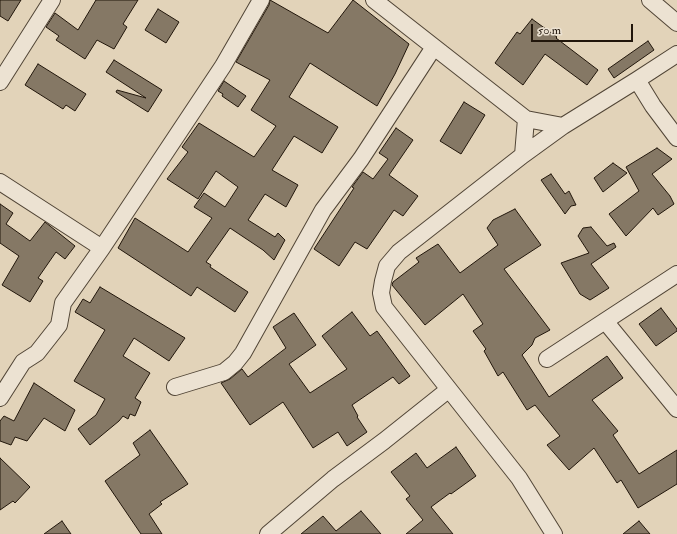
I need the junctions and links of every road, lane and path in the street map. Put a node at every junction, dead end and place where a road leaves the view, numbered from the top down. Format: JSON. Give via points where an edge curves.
{"nodes":[{"id":1,"x":52,"y":0,"type":"edge"},
{"id":2,"x":261,"y":0,"type":"edge"},
{"id":3,"x":374,"y":0,"type":"edge"},
{"id":4,"x":650,"y":0,"type":"edge"},
{"id":5,"x":677,"y":22,"type":"edge"},
{"id":6,"x":434,"y":47,"type":"junction"},
{"id":7,"x":677,"y":54,"type":"edge"},
{"id":8,"x":637,"y":80,"type":"junction"},
{"id":9,"x":0,"y":82,"type":"edge"},
{"id":10,"x":526,"y":119,"type":"junction"},
{"id":11,"x":563,"y":126,"type":"junction"},
{"id":12,"x":677,"y":138,"type":"edge"},
{"id":13,"x":524,"y":155,"type":"junction"},
{"id":14,"x":0,"y":182,"type":"edge"},
{"id":15,"x":102,"y":248,"type":"junction"},
{"id":16,"x":677,"y":274,"type":"edge"},
{"id":17,"x":605,"y":321,"type":"junction"},
{"id":18,"x":547,"y":359,"type":"dead end"},
{"id":19,"x":175,"y":387,"type":"dead end"},
{"id":20,"x":448,"y":390,"type":"junction"},
{"id":21,"x":0,"y":398,"type":"edge"},
{"id":22,"x":677,"y":409,"type":"edge"},
{"id":23,"x":551,"y":533,"type":"edge"},
{"id":24,"x":268,"y":534,"type":"edge"}],
"edges":[{"from":1,"to":9,"type":"street"},
{"from":2,"to":15,"type":"street","via":[[223,66]]},
{"from":3,"to":6,"type":"street"},
{"from":4,"to":5,"type":"street"},
{"from":6,"to":10,"type":"street"},
{"from":6,"to":19,"type":"street","via":[[361,159],[323,210],[243,353],[224,372]]},
{"from":7,"to":8,"type":"street"},
{"from":8,"to":11,"type":"street"},
{"from":8,"to":12,"type":"street"},
{"from":10,"to":11,"type":"street"},
{"from":10,"to":13,"type":"street"},
{"from":11,"to":13,"type":"street"},
{"from":13,"to":20,"type":"street","via":[[399,252],[387,266],[381,293],[384,307]]},
{"from":14,"to":15,"type":"street"},
{"from":15,"to":21,"type":"street","via":[[63,303],[59,325],[37,353],[23,362]]},
{"from":16,"to":17,"type":"street"},
{"from":17,"to":18,"type":"street"},
{"from":17,"to":22,"type":"street"},
{"from":20,"to":23,"type":"street","via":[[519,478]]},
{"from":20,"to":24,"type":"street","via":[[333,479]]}]}
